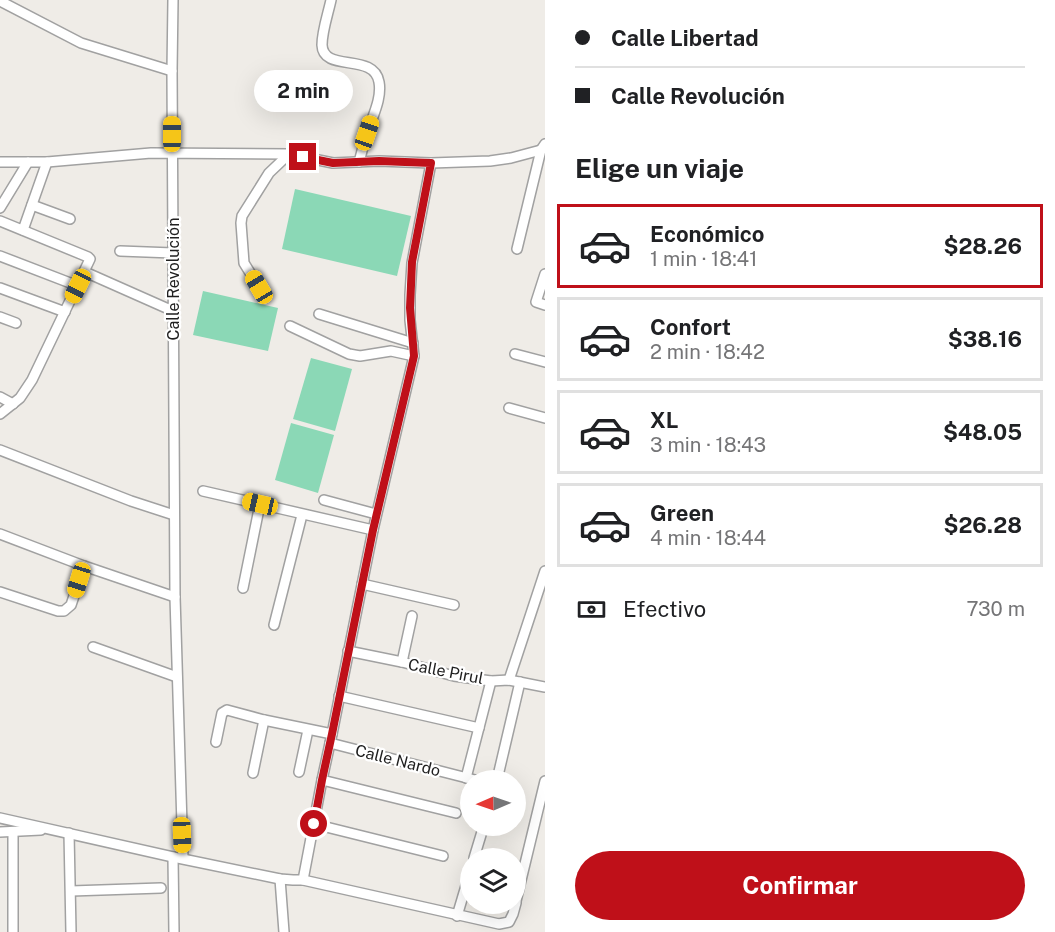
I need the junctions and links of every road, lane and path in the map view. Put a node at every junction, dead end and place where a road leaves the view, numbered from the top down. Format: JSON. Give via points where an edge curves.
{"nodes":[{"id":1,"x":173,"y":0,"type":"edge"},
{"id":2,"x":331,"y":0,"type":"edge"},
{"id":3,"x":0,"y":2,"type":"edge"},
{"id":4,"x":172,"y":70,"type":"junction"},
{"id":5,"x":543,"y":147,"type":"edge"},
{"id":6,"x":172,"y":154,"type":"junction"},
{"id":7,"x":289,"y":154,"type":"junction"},
{"id":8,"x":0,"y":162,"type":"edge"},
{"id":9,"x":28,"y":162,"type":"junction"},
{"id":10,"x":47,"y":162,"type":"junction"},
{"id":11,"x":359,"y":162,"type":"junction"},
{"id":12,"x":431,"y":163,"type":"junction"},
{"id":13,"x":32,"y":205,"type":"junction"},
{"id":14,"x":0,"y":208,"type":"edge"},
{"id":15,"x":70,"y":219,"type":"dead end"},
{"id":16,"x":0,"y":221,"type":"edge"},
{"id":17,"x":24,"y":230,"type":"junction"},
{"id":18,"x":518,"y":249,"type":"dead end"},
{"id":19,"x":120,"y":251,"type":"dead end"},
{"id":20,"x":173,"y":253,"type":"junction"},
{"id":21,"x":0,"y":256,"type":"edge"},
{"id":22,"x":85,"y":272,"type":"junction"},
{"id":23,"x":545,"y":274,"type":"edge"},
{"id":24,"x":78,"y":286,"type":"junction"},
{"id":25,"x":259,"y":287,"type":"dead end"},
{"id":26,"x":0,"y":288,"type":"edge"},
{"id":27,"x":545,"y":305,"type":"edge"},
{"id":28,"x":173,"y":311,"type":"junction"},
{"id":29,"x":65,"y":312,"type":"junction"},
{"id":30,"x":319,"y":314,"type":"dead end"},
{"id":31,"x":0,"y":317,"type":"edge"},
{"id":32,"x":16,"y":323,"type":"dead end"},
{"id":33,"x":291,"y":326,"type":"dead end"},
{"id":34,"x":413,"y":343,"type":"junction"},
{"id":35,"x":515,"y":354,"type":"dead end"},
{"id":36,"x":414,"y":356,"type":"junction"},
{"id":37,"x":545,"y":362,"type":"edge"},
{"id":38,"x":0,"y":397,"type":"edge"},
{"id":39,"x":13,"y":404,"type":"junction"},
{"id":40,"x":509,"y":408,"type":"dead end"},
{"id":41,"x":0,"y":414,"type":"edge"},
{"id":42,"x":545,"y":418,"type":"edge"},
{"id":43,"x":0,"y":450,"type":"edge"},
{"id":44,"x":203,"y":491,"type":"dead end"},
{"id":45,"x":324,"y":500,"type":"dead end"},
{"id":46,"x":260,"y":504,"type":"junction"},
{"id":47,"x":376,"y":514,"type":"junction"},
{"id":48,"x":174,"y":515,"type":"junction"},
{"id":49,"x":302,"y":515,"type":"junction"},
{"id":50,"x":373,"y":530,"type":"junction"},
{"id":51,"x":0,"y":534,"type":"edge"},
{"id":52,"x":84,"y":566,"type":"junction"},
{"id":53,"x":545,"y":571,"type":"edge"},
{"id":54,"x":362,"y":584,"type":"junction"},
{"id":55,"x":243,"y":588,"type":"dead end"},
{"id":56,"x":0,"y":592,"type":"edge"},
{"id":57,"x":175,"y":597,"type":"junction"},
{"id":58,"x":454,"y":605,"type":"dead end"},
{"id":59,"x":412,"y":615,"type":"dead end"},
{"id":60,"x":274,"y":625,"type":"dead end"},
{"id":61,"x":93,"y":647,"type":"dead end"},
{"id":62,"x":348,"y":651,"type":"junction"},
{"id":63,"x":402,"y":662,"type":"junction"},
{"id":64,"x":177,"y":677,"type":"junction"},
{"id":65,"x":509,"y":680,"type":"junction"},
{"id":66,"x":491,"y":681,"type":"junction"},
{"id":67,"x":520,"y":682,"type":"junction"},
{"id":68,"x":545,"y":687,"type":"edge"},
{"id":69,"x":339,"y":696,"type":"junction"},
{"id":70,"x":264,"y":720,"type":"junction"},
{"id":71,"x":479,"y":728,"type":"junction"},
{"id":72,"x":308,"y":730,"type":"junction"},
{"id":73,"x":331,"y":739,"type":"junction"},
{"id":74,"x":216,"y":742,"type":"dead end"},
{"id":75,"x":472,"y":770,"type":"edge"},
{"id":76,"x":499,"y":770,"type":"edge"},
{"id":77,"x":299,"y":772,"type":"dead end"},
{"id":78,"x":253,"y":773,"type":"dead end"},
{"id":79,"x":460,"y":776,"type":"edge"},
{"id":80,"x":322,"y":780,"type":"junction"},
{"id":81,"x":545,"y":781,"type":"edge"},
{"id":82,"x":456,"y":813,"type":"dead end"},
{"id":83,"x":0,"y":818,"type":"edge"},
{"id":84,"x":314,"y":824,"type":"junction"},
{"id":85,"x":56,"y":830,"type":"junction"},
{"id":86,"x":0,"y":832,"type":"edge"},
{"id":87,"x":13,"y":832,"type":"junction"},
{"id":88,"x":69,"y":833,"type":"junction"},
{"id":89,"x":443,"y":856,"type":"dead end"},
{"id":90,"x":178,"y":857,"type":"junction"},
{"id":91,"x":526,"y":860,"type":"edge"},
{"id":92,"x":280,"y":879,"type":"junction"},
{"id":93,"x":303,"y":880,"type":"junction"},
{"id":94,"x":161,"y":888,"type":"dead end"},
{"id":95,"x":70,"y":891,"type":"junction"},
{"id":96,"x":460,"y":906,"type":"edge"},
{"id":97,"x":513,"y":914,"type":"edge"},
{"id":98,"x":457,"y":916,"type":"junction"},
{"id":99,"x":13,"y":932,"type":"edge"},
{"id":100,"x":71,"y":932,"type":"edge"},
{"id":101,"x":174,"y":932,"type":"edge"},
{"id":102,"x":284,"y":932,"type":"edge"}],
"edges":[{"from":1,"to":4,"type":"street","name":"Calle Revolución"},
{"from":2,"to":11,"type":"street","via":[[323,52],[331,59],[367,68],[376,74],[379,84],[379,99]]},
{"from":3,"to":4,"type":"street","via":[[81,43]]},
{"from":4,"to":6,"type":"street","name":"Calle Revolución"},
{"from":5,"to":12,"type":"street","via":[[511,158]]},
{"from":5,"to":18,"type":"street"},
{"from":6,"to":7,"type":"street"},
{"from":6,"to":10,"type":"street"},
{"from":6,"to":20,"type":"street","name":"Calle Revolución"},
{"from":7,"to":11,"type":"street","via":[[333,163]]},
{"from":7,"to":25,"type":"street","via":[[269,173],[242,216],[244,263]]},
{"from":8,"to":9,"type":"street"},
{"from":9,"to":10,"type":"street"},
{"from":9,"to":14,"type":"street"},
{"from":10,"to":13,"type":"street"},
{"from":11,"to":12,"type":"street"},
{"from":12,"to":34,"type":"street","via":[[412,262]]},
{"from":13,"to":15,"type":"street"},
{"from":13,"to":17,"type":"street"},
{"from":16,"to":17,"type":"street"},
{"from":17,"to":22,"type":"street","via":[[88,257]]},
{"from":19,"to":20,"type":"street"},
{"from":20,"to":28,"type":"street","name":"Calle Revolución"},
{"from":21,"to":24,"type":"street"},
{"from":22,"to":24,"type":"street"},
{"from":22,"to":28,"type":"street"},
{"from":23,"to":27,"type":"street","via":[[536,302]]},
{"from":24,"to":29,"type":"street"},
{"from":26,"to":29,"type":"street"},
{"from":28,"to":48,"type":"street","name":"Calle Revolución"},
{"from":29,"to":39,"type":"street","via":[[32,380]]},
{"from":30,"to":34,"type":"street"},
{"from":31,"to":32,"type":"street"},
{"from":33,"to":36,"type":"street","via":[[349,354],[391,351]]},
{"from":34,"to":36,"type":"street"},
{"from":35,"to":37,"type":"street"},
{"from":36,"to":47,"type":"street"},
{"from":38,"to":39,"type":"street"},
{"from":39,"to":41,"type":"street"},
{"from":40,"to":42,"type":"street"},
{"from":43,"to":48,"type":"street"},
{"from":44,"to":46,"type":"street"},
{"from":45,"to":47,"type":"street"},
{"from":46,"to":49,"type":"street"},
{"from":46,"to":55,"type":"street"},
{"from":47,"to":50,"type":"street"},
{"from":48,"to":57,"type":"street","name":"Calle Revolución"},
{"from":49,"to":50,"type":"street"},
{"from":49,"to":60,"type":"street"},
{"from":50,"to":54,"type":"street"},
{"from":51,"to":52,"type":"street"},
{"from":52,"to":56,"type":"street","via":[[71,605],[64,611]]},
{"from":52,"to":57,"type":"street"},
{"from":53,"to":65,"type":"street"},
{"from":54,"to":58,"type":"street"},
{"from":54,"to":62,"type":"street"},
{"from":57,"to":64,"type":"street","name":"Calle Revolución"},
{"from":59,"to":63,"type":"street"},
{"from":61,"to":64,"type":"street"},
{"from":62,"to":63,"type":"street","name":"Calle Pirul"},
{"from":62,"to":69,"type":"street"},
{"from":63,"to":66,"type":"street","name":"Calle Pirul"},
{"from":64,"to":90,"type":"street","name":"Calle Revolución"},
{"from":65,"to":66,"type":"street","name":"Calle Pirul"},
{"from":65,"to":67,"type":"street","name":"Calle Pirul"},
{"from":66,"to":71,"type":"street"},
{"from":67,"to":68,"type":"street","name":"Calle Pirul"},
{"from":67,"to":76,"type":"street"},
{"from":69,"to":71,"type":"street"},
{"from":69,"to":73,"type":"street"},
{"from":70,"to":72,"type":"street","name":"Calle Nardo"},
{"from":70,"to":74,"type":"street","name":"Calle Nardo","via":[[224,711]]},
{"from":70,"to":78,"type":"street"},
{"from":71,"to":75,"type":"street"},
{"from":72,"to":73,"type":"street","name":"Calle Nardo"},
{"from":72,"to":77,"type":"street"},
{"from":73,"to":79,"type":"street","name":"Calle Nardo"},
{"from":73,"to":80,"type":"street"},
{"from":80,"to":82,"type":"street"},
{"from":80,"to":84,"type":"street"},
{"from":81,"to":91,"type":"street"},
{"from":83,"to":85,"type":"street"},
{"from":84,"to":89,"type":"street"},
{"from":84,"to":93,"type":"street"},
{"from":85,"to":87,"type":"street"},
{"from":85,"to":88,"type":"street"},
{"from":86,"to":87,"type":"street"},
{"from":87,"to":99,"type":"street"},
{"from":88,"to":90,"type":"street"},
{"from":88,"to":95,"type":"street"},
{"from":90,"to":92,"type":"street"},
{"from":90,"to":101,"type":"street","name":"Calle Revolución"},
{"from":92,"to":93,"type":"street"},
{"from":92,"to":102,"type":"street"},
{"from":93,"to":98,"type":"street"},
{"from":94,"to":95,"type":"street"},
{"from":95,"to":100,"type":"street"},
{"from":96,"to":98,"type":"street"},
{"from":97,"to":98,"type":"street","via":[[509,922],[499,924]]}]}
